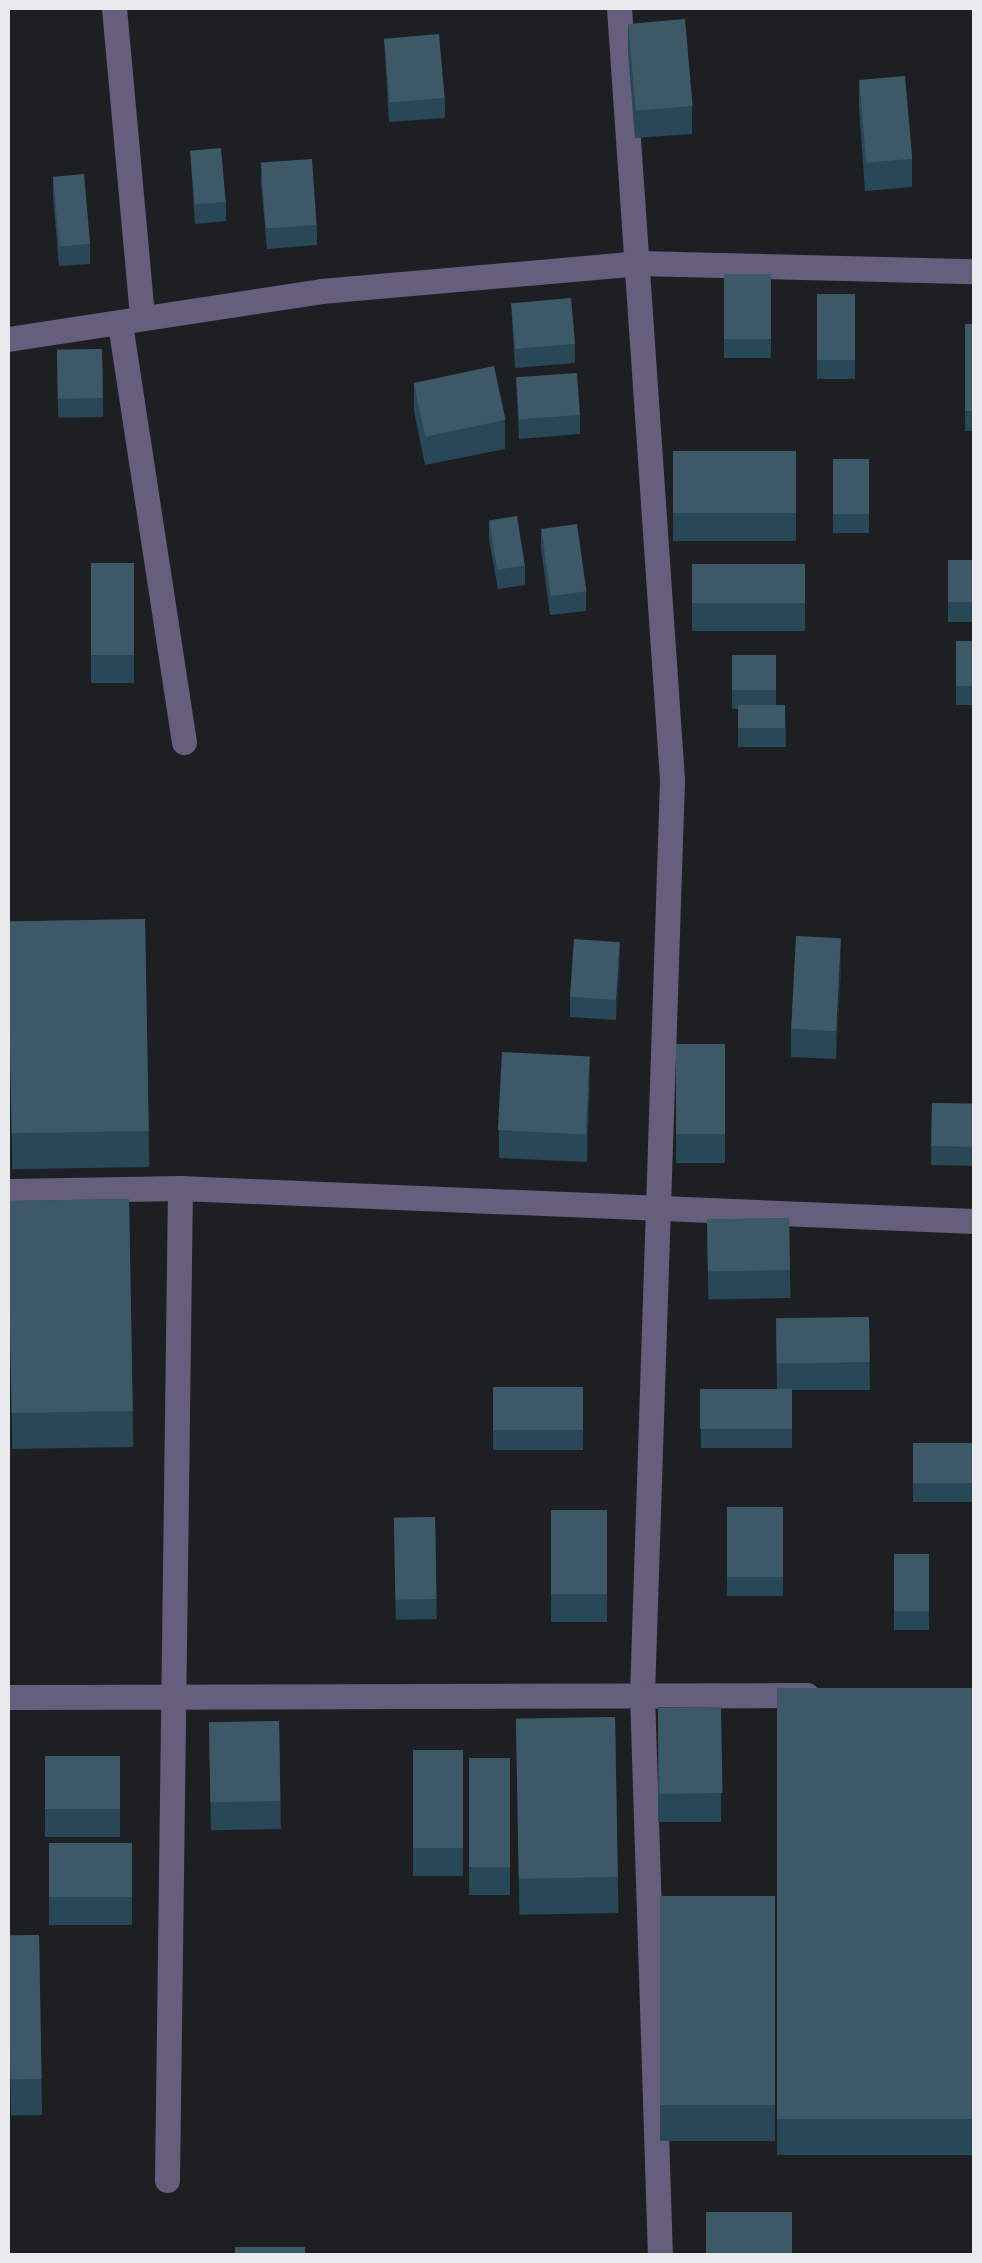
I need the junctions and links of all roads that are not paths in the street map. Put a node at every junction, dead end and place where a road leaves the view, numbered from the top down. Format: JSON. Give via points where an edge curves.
{"nodes":[{"id":1,"x":114,"y":8,"type":"edge"},
{"id":2,"x":619,"y":8,"type":"edge"},
{"id":3,"x":638,"y":263,"type":"junction"},
{"id":4,"x":974,"y":271,"type":"edge"},
{"id":5,"x":131,"y":320,"type":"junction"},
{"id":6,"x":8,"y":339,"type":"edge"},
{"id":7,"x":184,"y":742,"type":"dead end"},
{"id":8,"x":180,"y":1188,"type":"junction"},
{"id":9,"x":8,"y":1191,"type":"edge"},
{"id":10,"x":660,"y":1203,"type":"junction"},
{"id":11,"x":974,"y":1221,"type":"edge"},
{"id":12,"x":642,"y":1694,"type":"junction"},
{"id":13,"x":836,"y":1695,"type":"edge"},
{"id":14,"x":175,"y":1696,"type":"junction"},
{"id":15,"x":8,"y":1697,"type":"edge"},
{"id":16,"x":167,"y":2180,"type":"dead end"},
{"id":17,"x":660,"y":2256,"type":"edge"}],
"edges":[{"from":1,"to":5,"type":"street"},
{"from":2,"to":3,"type":"street"},
{"from":3,"to":4,"type":"street"},
{"from":3,"to":5,"type":"street"},
{"from":3,"to":10,"type":"street","via":[[672,780]]},
{"from":5,"to":6,"type":"street"},
{"from":5,"to":7,"type":"street"},
{"from":8,"to":9,"type":"street"},
{"from":8,"to":10,"type":"street"},
{"from":8,"to":14,"type":"street"},
{"from":10,"to":11,"type":"street"},
{"from":10,"to":12,"type":"street"},
{"from":12,"to":13,"type":"street"},
{"from":12,"to":14,"type":"street"},
{"from":12,"to":17,"type":"street"},
{"from":14,"to":15,"type":"street"},
{"from":14,"to":16,"type":"street"}]}
